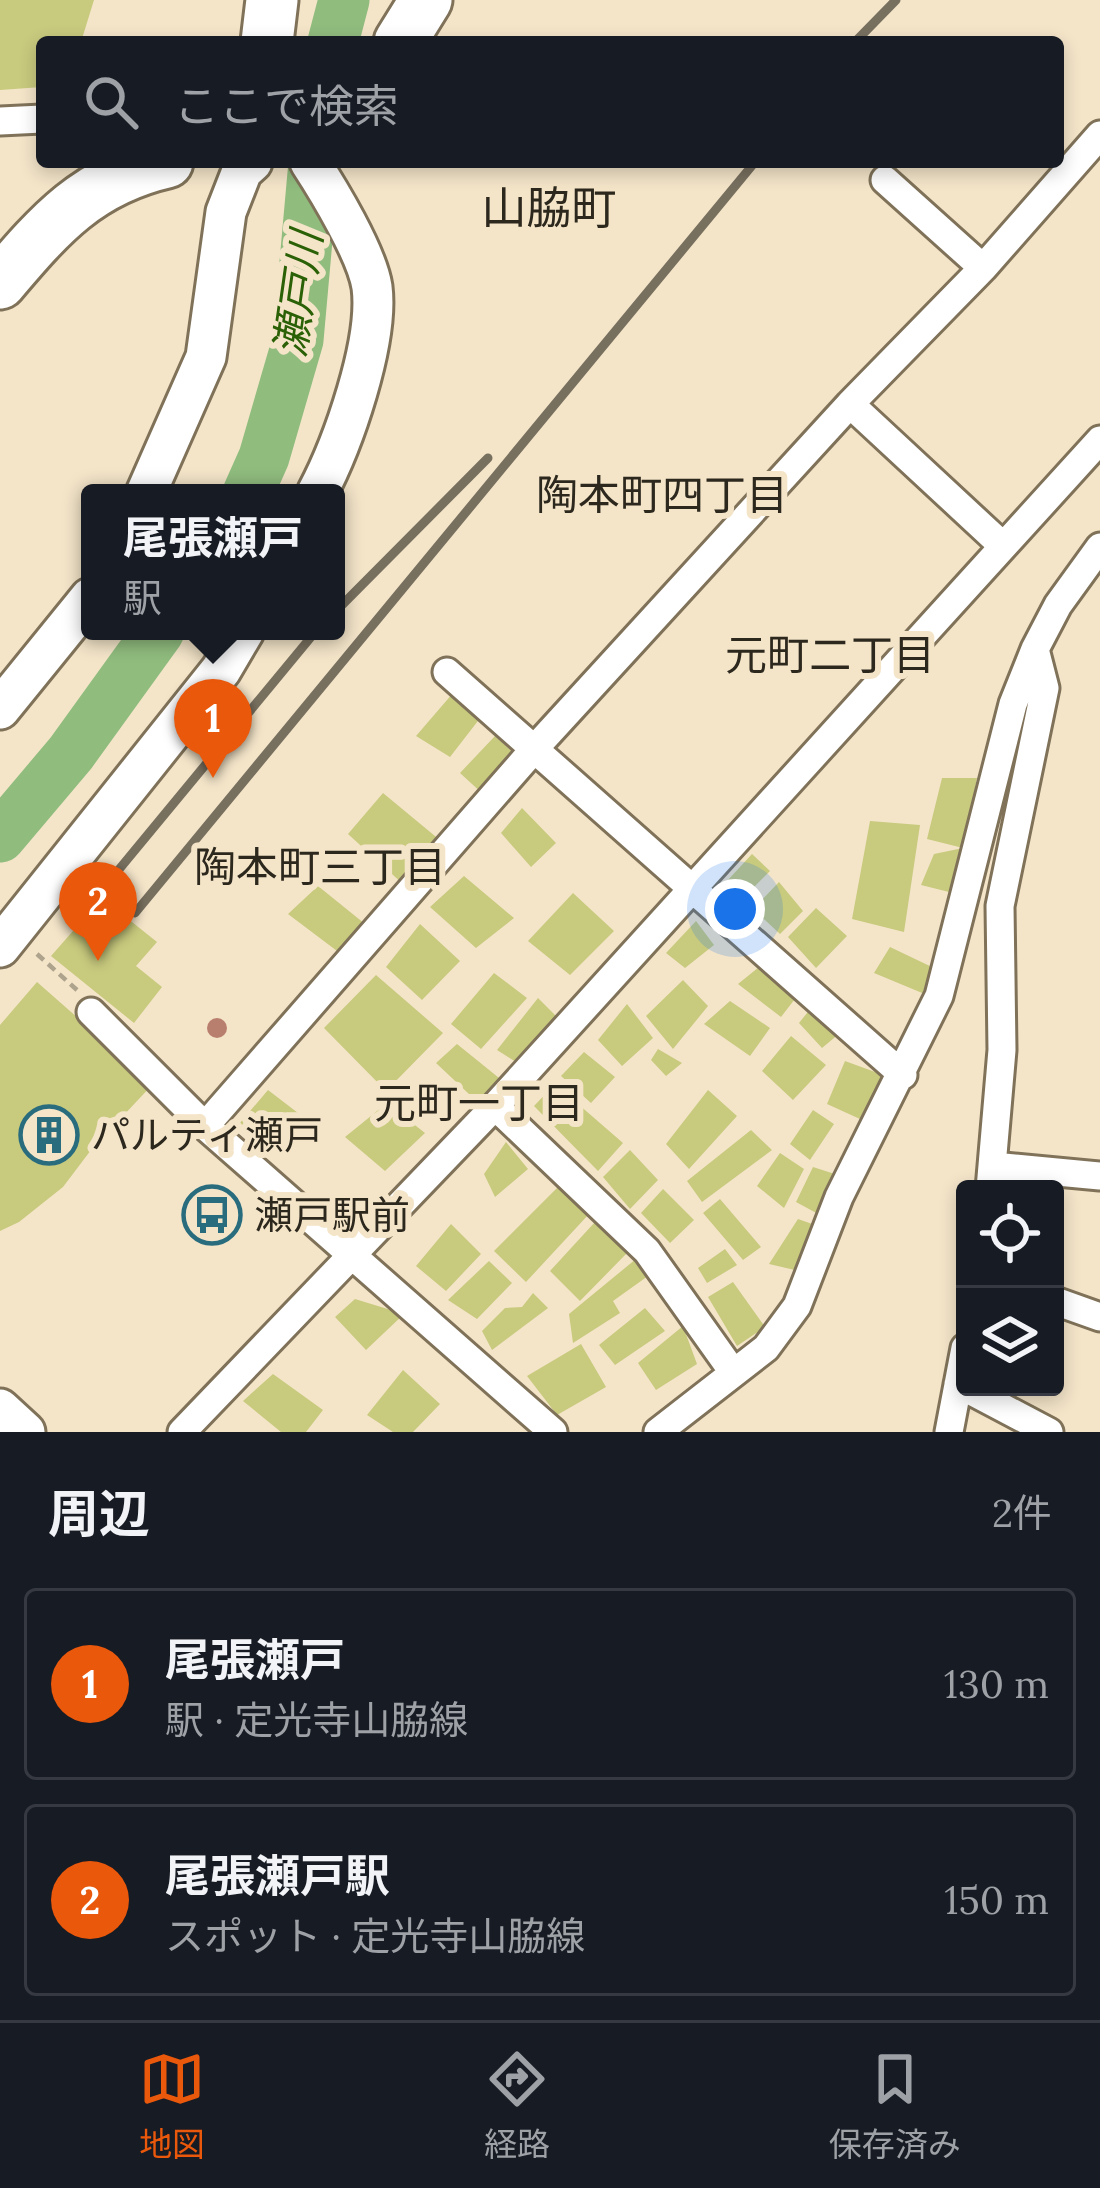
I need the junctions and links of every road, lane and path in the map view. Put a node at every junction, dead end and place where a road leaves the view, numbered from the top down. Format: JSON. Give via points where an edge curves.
{"nodes":[{"id":1,"x":272,"y":0,"type":"edge"},
{"id":2,"x":426,"y":0,"type":"edge"},
{"id":3,"x":268,"y":36,"type":"edge"},
{"id":4,"x":404,"y":36,"type":"edge"},
{"id":5,"x":36,"y":119,"type":"edge"},
{"id":6,"x":0,"y":122,"type":"edge"},
{"id":7,"x":1100,"y":135,"type":"edge"},
{"id":8,"x":138,"y":168,"type":"edge"},
{"id":9,"x":245,"y":168,"type":"edge"},
{"id":10,"x":314,"y":168,"type":"edge"},
{"id":11,"x":885,"y":180,"type":"dead end"},
{"id":12,"x":983,"y":268,"type":"junction"},
{"id":13,"x":0,"y":283,"type":"edge"},
{"id":14,"x":850,"y":404,"type":"junction"},
{"id":15,"x":1100,"y":440,"type":"edge"},
{"id":16,"x":150,"y":484,"type":"edge"},
{"id":17,"x":320,"y":484,"type":"edge"},
{"id":18,"x":1003,"y":546,"type":"junction"},
{"id":19,"x":1100,"y":547,"type":"edge"},
{"id":20,"x":81,"y":607,"type":"edge"},
{"id":21,"x":239,"y":640,"type":"edge"},
{"id":22,"x":1035,"y":649,"type":"junction"},
{"id":23,"x":447,"y":672,"type":"dead end"},
{"id":24,"x":6,"y":686,"type":"edge"},
{"id":25,"x":536,"y":747,"type":"junction"},
{"id":26,"x":692,"y":889,"type":"junction"},
{"id":27,"x":18,"y":951,"type":"edge"},
{"id":28,"x":91,"y":1012,"type":"joint"},
{"id":29,"x":903,"y":1075,"type":"junction"},
{"id":30,"x":495,"y":1106,"type":"junction"},
{"id":31,"x":206,"y":1126,"type":"junction"},
{"id":32,"x":1100,"y":1176,"type":"edge"},
{"id":33,"x":991,"y":1177,"type":"edge"},
{"id":34,"x":352,"y":1253,"type":"junction"},
{"id":35,"x":1064,"y":1304,"type":"edge"},
{"id":36,"x":1100,"y":1317,"type":"edge"},
{"id":37,"x":733,"y":1372,"type":"junction"},
{"id":38,"x":956,"y":1395,"type":"edge"},
{"id":39,"x":981,"y":1396,"type":"edge"},
{"id":40,"x":0,"y":1409,"type":"edge"},
{"id":41,"x":667,"y":1430,"type":"edge"},
{"id":42,"x":25,"y":1432,"type":"edge"},
{"id":43,"x":182,"y":1432,"type":"edge"},
{"id":44,"x":554,"y":1432,"type":"edge"},
{"id":45,"x":949,"y":1432,"type":"edge"},
{"id":46,"x":1049,"y":1432,"type":"edge"}],
"edges":[{"from":1,"to":3,"type":"highway"},
{"from":2,"to":4,"type":"highway"},
{"from":5,"to":6,"type":"street"},
{"from":7,"to":12,"type":"street"},
{"from":8,"to":13,"type":"highway","via":[[53,220]]},
{"from":9,"to":16,"type":"main road","via":[[226,212],[206,357]]},
{"from":10,"to":17,"type":"main road","via":[[372,284],[365,362]]},
{"from":11,"to":12,"type":"street"},
{"from":12,"to":14,"type":"street"},
{"from":14,"to":18,"type":"street"},
{"from":14,"to":25,"type":"street"},
{"from":15,"to":18,"type":"street"},
{"from":18,"to":26,"type":"street"},
{"from":19,"to":22,"type":"street"},
{"from":20,"to":24,"type":"main road"},
{"from":21,"to":27,"type":"main road"},
{"from":22,"to":29,"type":"street","via":[[1012,704],[939,996]]},
{"from":22,"to":33,"type":"street","via":[[1045,688],[1000,906],[1002,1050]]},
{"from":23,"to":25,"type":"street"},
{"from":25,"to":26,"type":"street"},
{"from":25,"to":31,"type":"street"},
{"from":26,"to":29,"type":"street"},
{"from":26,"to":30,"type":"street"},
{"from":27,"to":28,"type":"path","via":[[59,968],[94,1004]]},
{"from":28,"to":31,"type":"street"},
{"from":29,"to":37,"type":"street","via":[[839,1197],[797,1306],[766,1348]]},
{"from":30,"to":34,"type":"street"},
{"from":30,"to":37,"type":"street","via":[[647,1251]]},
{"from":31,"to":34,"type":"street"},
{"from":32,"to":33,"type":"street"},
{"from":34,"to":43,"type":"street"},
{"from":34,"to":44,"type":"street"},
{"from":35,"to":36,"type":"street"},
{"from":37,"to":41,"type":"street"},
{"from":38,"to":45,"type":"street"},
{"from":39,"to":46,"type":"street"},
{"from":40,"to":42,"type":"main road"}]}
